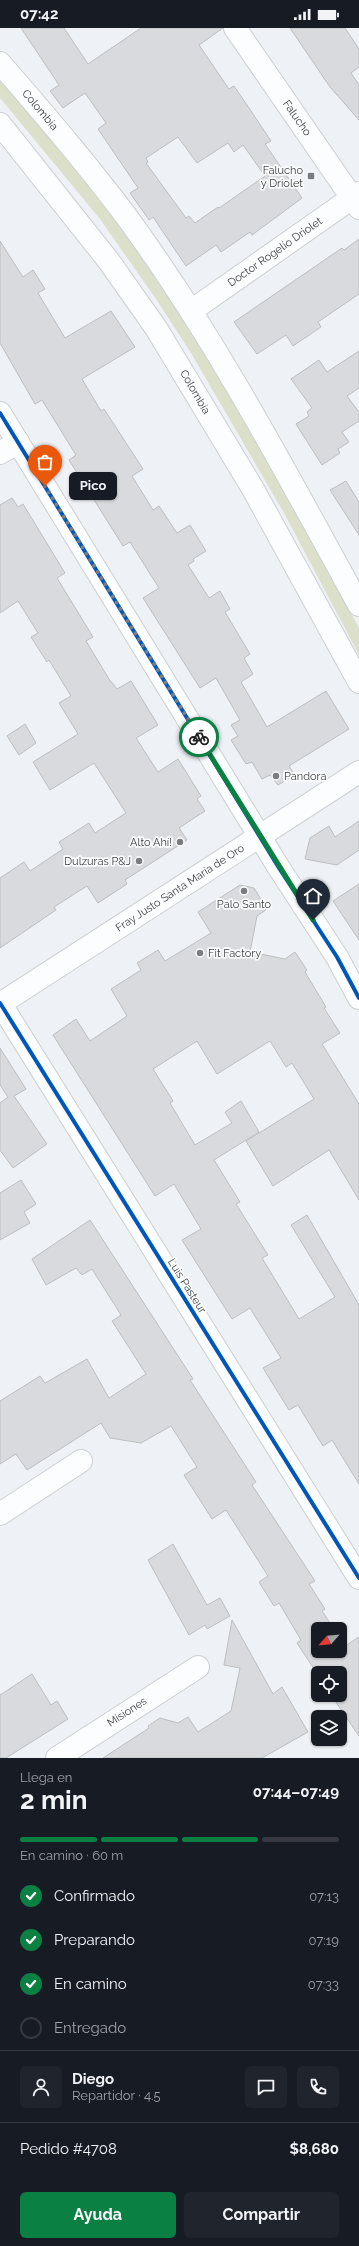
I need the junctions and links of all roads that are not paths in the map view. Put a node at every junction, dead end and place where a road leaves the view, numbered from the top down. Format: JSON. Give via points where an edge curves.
{"nodes":[{"id":1,"x":235,"y":28,"type":"edge"},
{"id":2,"x":0,"y":63,"type":"edge"},
{"id":3,"x":0,"y":124,"type":"edge"},
{"id":4,"x":357,"y":199,"type":"edge"},
{"id":5,"x":191,"y":311,"type":"junction"},
{"id":6,"x":0,"y":413,"type":"edge"},
{"id":7,"x":9,"y":447,"type":"edge"},
{"id":8,"x":359,"y":605,"type":"edge"},
{"id":9,"x":359,"y":682,"type":"edge"},
{"id":10,"x":359,"y":772,"type":"edge"},
{"id":11,"x":260,"y":837,"type":"junction"},
{"id":12,"x":359,"y":998,"type":"edge"},
{"id":13,"x":0,"y":1004,"type":"edge"},
{"id":14,"x":81,"y":1461,"type":"dead end"},
{"id":15,"x":0,"y":1514,"type":"edge"},
{"id":16,"x":359,"y":1578,"type":"edge"},
{"id":17,"x":198,"y":1667,"type":"dead end"},
{"id":18,"x":57,"y":1758,"type":"edge"}],
"edges":[{"from":1,"to":4,"type":"street","name":"Falucho"},
{"from":2,"to":5,"type":"street","name":"Colombia","via":[[129,220]]},
{"from":3,"to":9,"type":"street","name":"Colombia","via":[[108,260],[168,347],[252,488]]},
{"from":4,"to":5,"type":"street","name":"Doctor Rogelio Driolet"},
{"from":5,"to":8,"type":"street","name":"Colombia","via":[[261,427]]},
{"from":6,"to":7,"type":"street"},
{"from":7,"to":11,"type":"street"},
{"from":10,"to":11,"type":"street","name":"Fray Justo Santa María de Oro"},
{"from":11,"to":12,"type":"street","via":[[337,957]]},
{"from":11,"to":13,"type":"street","name":"Fray Justo Santa María de Oro"},
{"from":13,"to":16,"type":"street","name":"Luis Pasteur"},
{"from":14,"to":15,"type":"street"},
{"from":17,"to":18,"type":"street","name":"Misiones"}]}
